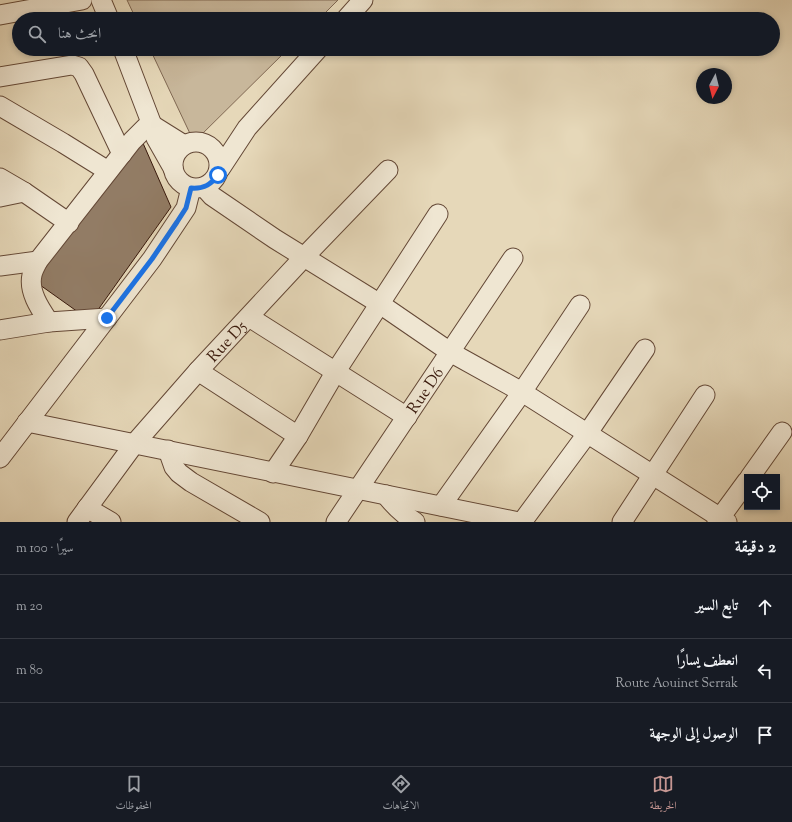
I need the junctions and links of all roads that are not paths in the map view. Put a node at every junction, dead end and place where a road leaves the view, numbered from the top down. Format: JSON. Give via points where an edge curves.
{"nodes":[{"id":1,"x":82,"y":0,"type":"edge"},
{"id":2,"x":100,"y":0,"type":"edge"},
{"id":3,"x":363,"y":0,"type":"edge"},
{"id":4,"x":16,"y":12,"type":"edge"},
{"id":5,"x":106,"y":12,"type":"edge"},
{"id":6,"x":352,"y":12,"type":"edge"},
{"id":7,"x":12,"y":13,"type":"edge"},
{"id":8,"x":0,"y":15,"type":"edge"},
{"id":9,"x":125,"y":56,"type":"edge"},
{"id":10,"x":312,"y":56,"type":"edge"},
{"id":11,"x":0,"y":77,"type":"edge"},
{"id":12,"x":0,"y":106,"type":"edge"},
{"id":13,"x":152,"y":125,"type":"junction"},
{"id":14,"x":247,"y":128,"type":"junction"},
{"id":15,"x":184,"y":145,"type":"junction"},
{"id":16,"x":208,"y":145,"type":"junction"},
{"id":17,"x":122,"y":154,"type":"junction"},
{"id":18,"x":173,"y":168,"type":"junction"},
{"id":19,"x":220,"y":169,"type":"junction"},
{"id":20,"x":388,"y":170,"type":"dead end"},
{"id":21,"x":108,"y":172,"type":"junction"},
{"id":22,"x":0,"y":178,"type":"edge"},
{"id":23,"x":197,"y":188,"type":"junction"},
{"id":24,"x":24,"y":192,"type":"junction"},
{"id":25,"x":0,"y":197,"type":"edge"},
{"id":26,"x":438,"y":214,"type":"dead end"},
{"id":27,"x":68,"y":223,"type":"junction"},
{"id":28,"x":305,"y":256,"type":"junction"},
{"id":29,"x":513,"y":258,"type":"dead end"},
{"id":30,"x":38,"y":261,"type":"junction"},
{"id":31,"x":0,"y":266,"type":"edge"},
{"id":32,"x":380,"y":304,"type":"junction"},
{"id":33,"x":580,"y":304,"type":"dead end"},
{"id":34,"x":249,"y":317,"type":"junction"},
{"id":35,"x":107,"y":318,"type":"junction"},
{"id":36,"x":49,"y":322,"type":"junction"},
{"id":37,"x":0,"y":330,"type":"edge"},
{"id":38,"x":645,"y":349,"type":"dead end"},
{"id":39,"x":450,"y":352,"type":"junction"},
{"id":40,"x":198,"y":371,"type":"junction"},
{"id":41,"x":336,"y":372,"type":"junction"},
{"id":42,"x":522,"y":392,"type":"junction"},
{"id":43,"x":705,"y":395,"type":"dead end"},
{"id":44,"x":406,"y":417,"type":"junction"},
{"id":45,"x":27,"y":422,"type":"junction"},
{"id":46,"x":782,"y":432,"type":"dead end"},
{"id":47,"x":587,"y":434,"type":"junction"},
{"id":48,"x":298,"y":436,"type":"junction"},
{"id":49,"x":135,"y":443,"type":"junction"},
{"id":50,"x":168,"y":450,"type":"junction"},
{"id":51,"x":0,"y":457,"type":"edge"},
{"id":52,"x":274,"y":473,"type":"junction"},
{"id":53,"x":752,"y":474,"type":"edge"},
{"id":54,"x":653,"y":476,"type":"junction"},
{"id":55,"x":744,"y":485,"type":"edge"},
{"id":56,"x":358,"y":489,"type":"junction"},
{"id":57,"x":386,"y":495,"type":"junction"},
{"id":58,"x":441,"y":506,"type":"junction"},
{"id":59,"x":82,"y":515,"type":"edge"},
{"id":60,"x":721,"y":521,"type":"edge"},
{"id":61,"x":110,"y":522,"type":"edge"},
{"id":62,"x":260,"y":522,"type":"edge"},
{"id":63,"x":336,"y":522,"type":"edge"},
{"id":64,"x":415,"y":522,"type":"edge"},
{"id":65,"x":519,"y":522,"type":"edge"},
{"id":66,"x":522,"y":522,"type":"edge"},
{"id":67,"x":622,"y":522,"type":"edge"}],
"edges":[{"from":1,"to":4,"type":"street"},
{"from":2,"to":5,"type":"street"},
{"from":3,"to":6,"type":"street"},
{"from":7,"to":8,"type":"street"},
{"from":9,"to":13,"type":"street"},
{"from":10,"to":14,"type":"street"},
{"from":11,"to":17,"type":"street","via":[[70,66],[79,67]]},
{"from":12,"to":21,"type":"street"},
{"from":13,"to":15,"type":"street"},
{"from":13,"to":17,"type":"street","via":[[138,134]]},
{"from":13,"to":18,"type":"street","via":[[156,138]]},
{"from":14,"to":16,"type":"street"},
{"from":14,"to":19,"type":"street"},
{"from":15,"to":16,"type":"street","via":[[197,142]]},
{"from":15,"to":18,"type":"street","via":[[175,156]]},
{"from":16,"to":19,"type":"street","via":[[220,160]]},
{"from":17,"to":21,"type":"street"},
{"from":18,"to":23,"type":"street","via":[[181,183]]},
{"from":19,"to":23,"type":"street","via":[[214,180]]},
{"from":20,"to":28,"type":"street","name":"Rue D5"},
{"from":21,"to":27,"type":"street"},
{"from":22,"to":24,"type":"street"},
{"from":23,"to":28,"type":"street"},
{"from":23,"to":35,"type":"street","via":[[152,259]]},
{"from":24,"to":25,"type":"street"},
{"from":24,"to":27,"type":"street"},
{"from":26,"to":32,"type":"street"},
{"from":27,"to":30,"type":"street"},
{"from":28,"to":32,"type":"street"},
{"from":28,"to":34,"type":"street","name":"Rue D5"},
{"from":29,"to":39,"type":"street","name":"Rue D6"},
{"from":30,"to":31,"type":"street"},
{"from":30,"to":36,"type":"street","via":[[31,282],[38,304]]},
{"from":32,"to":39,"type":"street"},
{"from":32,"to":41,"type":"street"},
{"from":33,"to":42,"type":"street"},
{"from":34,"to":40,"type":"street","name":"Rue D5"},
{"from":34,"to":41,"type":"street"},
{"from":35,"to":36,"type":"street"},
{"from":35,"to":45,"type":"street"},
{"from":36,"to":37,"type":"street"},
{"from":38,"to":47,"type":"street"},
{"from":39,"to":42,"type":"street"},
{"from":39,"to":44,"type":"street","name":"Rue D6"},
{"from":40,"to":48,"type":"street"},
{"from":40,"to":49,"type":"street","name":"Rue D5"},
{"from":41,"to":44,"type":"street"},
{"from":41,"to":48,"type":"street"},
{"from":42,"to":47,"type":"street"},
{"from":42,"to":58,"type":"street"},
{"from":43,"to":54,"type":"street"},
{"from":44,"to":56,"type":"street","name":"Rue D6"},
{"from":45,"to":49,"type":"street"},
{"from":45,"to":51,"type":"street"},
{"from":46,"to":53,"type":"street"},
{"from":47,"to":54,"type":"street"},
{"from":47,"to":66,"type":"street"},
{"from":48,"to":52,"type":"street"},
{"from":49,"to":50,"type":"street"},
{"from":49,"to":59,"type":"street","name":"Rue D5"},
{"from":50,"to":52,"type":"street"},
{"from":50,"to":62,"type":"street","via":[[179,473]]},
{"from":52,"to":56,"type":"street"},
{"from":54,"to":60,"type":"street"},
{"from":54,"to":67,"type":"street"},
{"from":55,"to":60,"type":"street"},
{"from":56,"to":57,"type":"street"},
{"from":56,"to":63,"type":"street","name":"Rue D6"},
{"from":57,"to":58,"type":"street"},
{"from":57,"to":64,"type":"street","via":[[403,515]]},
{"from":58,"to":65,"type":"street"},
{"from":59,"to":61,"type":"street"}]}
